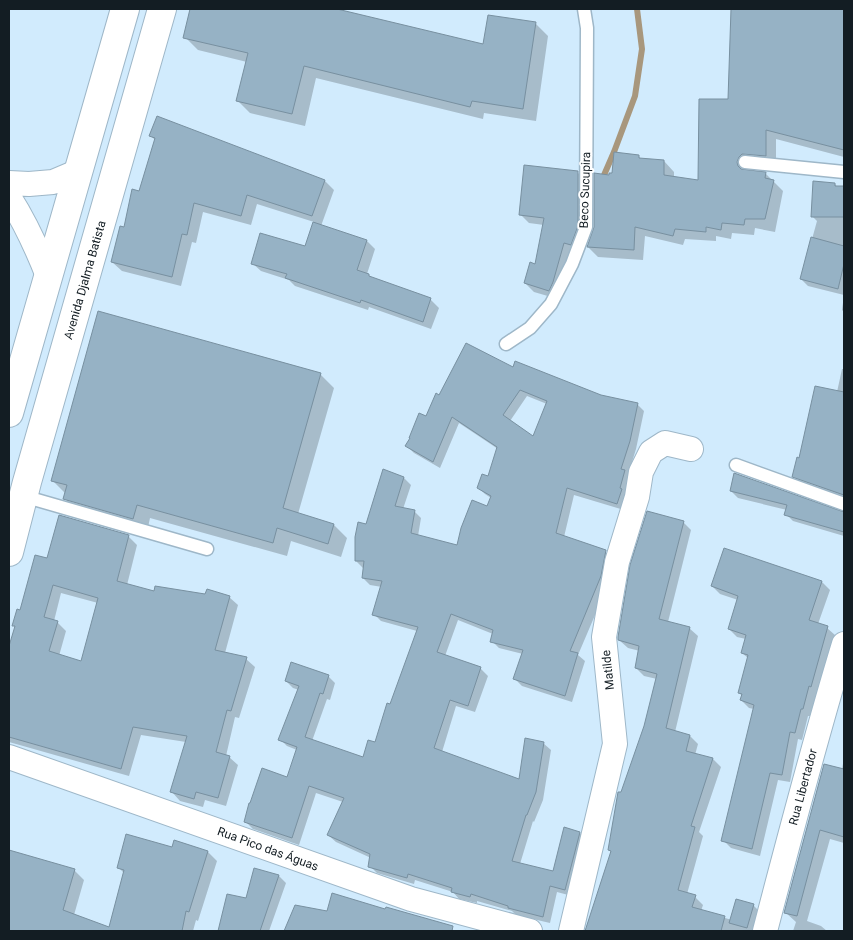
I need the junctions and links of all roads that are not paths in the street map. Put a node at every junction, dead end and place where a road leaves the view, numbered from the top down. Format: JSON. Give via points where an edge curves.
{"nodes":[{"id":1,"x":125,"y":9,"type":"edge"},
{"id":2,"x":162,"y":9,"type":"edge"},
{"id":3,"x":584,"y":9,"type":"edge"},
{"id":4,"x":745,"y":162,"type":"dead end"},
{"id":5,"x":79,"y":171,"type":"junction"},
{"id":6,"x":844,"y":172,"type":"edge"},
{"id":7,"x":9,"y":183,"type":"edge"},
{"id":8,"x":9,"y":197,"type":"edge"},
{"id":9,"x":48,"y":276,"type":"junction"},
{"id":10,"x":506,"y":344,"type":"dead end"},
{"id":11,"x":9,"y":413,"type":"edge"},
{"id":12,"x":691,"y":449,"type":"dead end"},
{"id":13,"x":736,"y":465,"type":"dead end"},
{"id":14,"x":23,"y":496,"type":"junction"},
{"id":15,"x":844,"y":504,"type":"edge"},
{"id":16,"x":207,"y":550,"type":"dead end"},
{"id":17,"x":9,"y":552,"type":"edge"},
{"id":18,"x":844,"y":644,"type":"edge"},
{"id":19,"x":9,"y":757,"type":"edge"},
{"id":20,"x":530,"y":931,"type":"edge"},
{"id":21,"x":571,"y":931,"type":"edge"},
{"id":22,"x":765,"y":931,"type":"edge"}],
"edges":[{"from":1,"to":5,"type":"main road"},
{"from":2,"to":14,"type":"main road","name":"Avenida Djalma Batista"},
{"from":3,"to":10,"type":"lane","name":"Beco Sucupira","via":[[587,28],[586,227],[572,264],[551,304],[530,328]]},
{"from":4,"to":6,"type":"lane"},
{"from":5,"to":7,"type":"street","via":[[52,182]]},
{"from":5,"to":9,"type":"main road"},
{"from":8,"to":9,"type":"street","via":[[35,243]]},
{"from":9,"to":11,"type":"main road"},
{"from":12,"to":21,"type":"street","name":"Matilde","via":[[666,443],[651,452],[641,472],[637,497],[617,562],[604,637],[615,744]]},
{"from":13,"to":15,"type":"lane"},
{"from":14,"to":16,"type":"lane"},
{"from":14,"to":17,"type":"main road","name":"Avenida Djalma Batista"},
{"from":18,"to":22,"type":"street","name":"Rua Libertador"},
{"from":19,"to":20,"type":"street","name":"Rua Pico das Águas","via":[[411,899]]}]}
